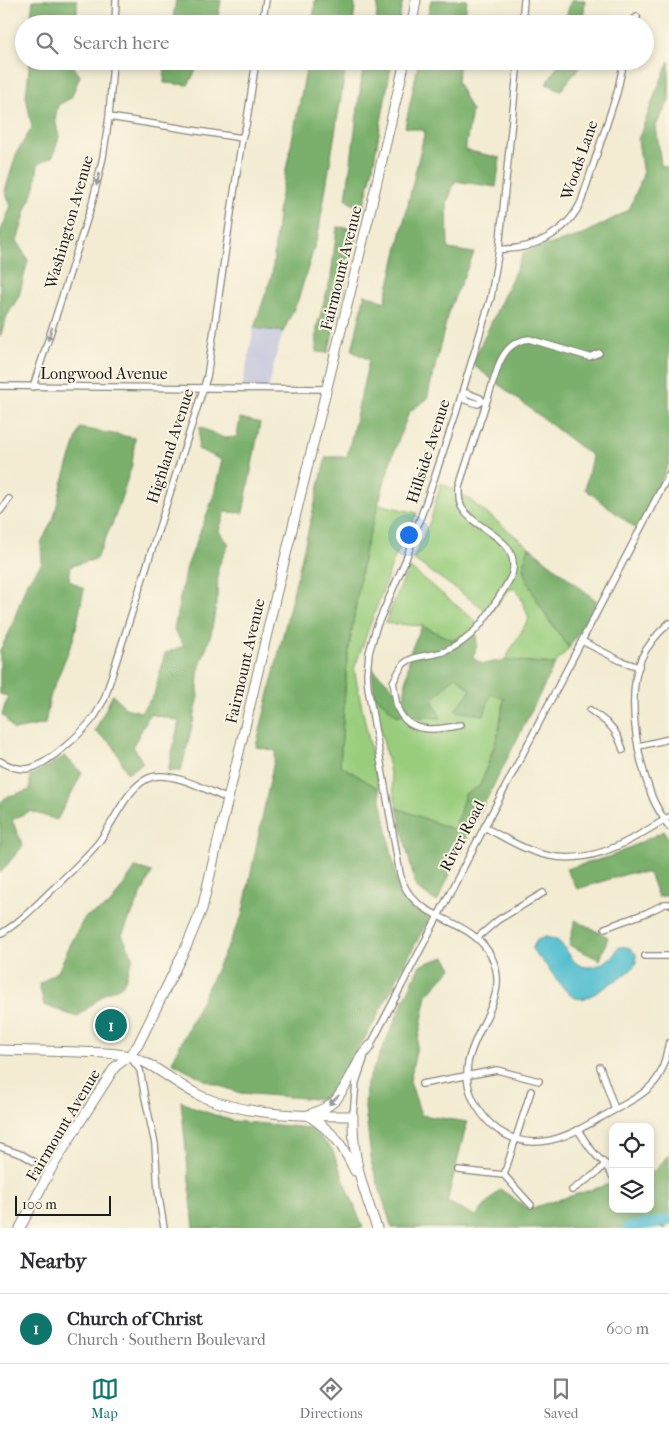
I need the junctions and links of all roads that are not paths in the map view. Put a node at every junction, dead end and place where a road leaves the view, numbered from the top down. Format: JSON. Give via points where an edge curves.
{"nodes":[{"id":1,"x":116,"y":0,"type":"edge"},
{"id":2,"x":266,"y":0,"type":"edge"},
{"id":3,"x":416,"y":0,"type":"edge"},
{"id":4,"x":524,"y":0,"type":"edge"},
{"id":5,"x":115,"y":15,"type":"edge"},
{"id":6,"x":264,"y":15,"type":"edge"},
{"id":7,"x":414,"y":15,"type":"edge"},
{"id":8,"x":523,"y":15,"type":"edge"},
{"id":9,"x":112,"y":70,"type":"edge"},
{"id":10,"x":255,"y":70,"type":"edge"},
{"id":11,"x":403,"y":70,"type":"edge"},
{"id":12,"x":517,"y":70,"type":"edge"},
{"id":13,"x":622,"y":70,"type":"edge"},
{"id":14,"x":109,"y":118,"type":"junction"},
{"id":15,"x":242,"y":138,"type":"junction"},
{"id":16,"x":500,"y":249,"type":"junction"},
{"id":17,"x":600,"y":353,"type":"dead end"},
{"id":18,"x":0,"y":386,"type":"edge"},
{"id":19,"x":33,"y":387,"type":"junction"},
{"id":20,"x":203,"y":388,"type":"junction"},
{"id":21,"x":327,"y":389,"type":"junction"},
{"id":22,"x":463,"y":395,"type":"junction"},
{"id":23,"x":484,"y":402,"type":"junction"},
{"id":24,"x":669,"y":474,"type":"edge"},
{"id":25,"x":9,"y":499,"type":"dead end"},
{"id":26,"x":0,"y":511,"type":"edge"},
{"id":27,"x":669,"y":623,"type":"edge"},
{"id":28,"x":582,"y":640,"type":"junction"},
{"id":29,"x":638,"y":667,"type":"junction"},
{"id":30,"x":590,"y":710,"type":"dead end"},
{"id":31,"x":460,"y":725,"type":"dead end"},
{"id":32,"x":669,"y":740,"type":"edge"},
{"id":33,"x":638,"y":746,"type":"junction"},
{"id":34,"x":622,"y":750,"type":"dead end"},
{"id":35,"x":0,"y":761,"type":"edge"},
{"id":36,"x":228,"y":799,"type":"junction"},
{"id":37,"x":667,"y":819,"type":"edge"},
{"id":38,"x":484,"y":827,"type":"junction"},
{"id":39,"x":669,"y":828,"type":"edge"},
{"id":40,"x":543,"y":893,"type":"dead end"},
{"id":41,"x":669,"y":904,"type":"edge"},
{"id":42,"x":438,"y":915,"type":"junction"},
{"id":43,"x":605,"y":928,"type":"dead end"},
{"id":44,"x":0,"y":934,"type":"edge"},
{"id":45,"x":477,"y":938,"type":"junction"},
{"id":46,"x":645,"y":956,"type":"dead end"},
{"id":47,"x":669,"y":956,"type":"edge"},
{"id":48,"x":669,"y":1043,"type":"edge"},
{"id":49,"x":370,"y":1046,"type":"junction"},
{"id":50,"x":0,"y":1050,"type":"edge"},
{"id":51,"x":129,"y":1056,"type":"junction"},
{"id":52,"x":600,"y":1067,"type":"dead end"},
{"id":53,"x":468,"y":1076,"type":"junction"},
{"id":54,"x":539,"y":1081,"type":"dead end"},
{"id":55,"x":422,"y":1084,"type":"dead end"},
{"id":56,"x":531,"y":1091,"type":"dead end"},
{"id":57,"x":615,"y":1109,"type":"junction"},
{"id":58,"x":308,"y":1115,"type":"junction"},
{"id":59,"x":353,"y":1116,"type":"junction"},
{"id":60,"x":578,"y":1130,"type":"junction"},
{"id":61,"x":515,"y":1138,"type":"junction"},
{"id":62,"x":0,"y":1147,"type":"edge"},
{"id":63,"x":605,"y":1164,"type":"junction"},
{"id":64,"x":609,"y":1166,"type":"edge"},
{"id":65,"x":458,"y":1170,"type":"dead end"},
{"id":66,"x":609,"y":1170,"type":"edge"},
{"id":67,"x":50,"y":1171,"type":"junction"},
{"id":68,"x":504,"y":1175,"type":"junction"},
{"id":69,"x":360,"y":1181,"type":"junction"},
{"id":70,"x":572,"y":1190,"type":"dead end"},
{"id":71,"x":531,"y":1205,"type":"dead end"},
{"id":72,"x":20,"y":1228,"type":"edge"},
{"id":73,"x":164,"y":1228,"type":"edge"},
{"id":74,"x":377,"y":1228,"type":"edge"}],
"edges":[{"from":1,"to":5,"type":"street"},
{"from":2,"to":6,"type":"street"},
{"from":3,"to":7,"type":"main road"},
{"from":4,"to":8,"type":"street"},
{"from":9,"to":14,"type":"street","name":"Washington Avenue"},
{"from":10,"to":15,"type":"street","name":"Highland Avenue"},
{"from":11,"to":21,"type":"main road","name":"Fairmount Avenue"},
{"from":12,"to":16,"type":"street","name":"Hillside Avenue"},
{"from":13,"to":16,"type":"street","name":"Woods Lane","via":[[581,202],[574,214],[559,230],[542,240],[514,250]]},
{"from":14,"to":15,"type":"street"},
{"from":14,"to":19,"type":"street","name":"Washington Avenue","one_way":true,"via":[[92,204]]},
{"from":15,"to":20,"type":"street","name":"Highland Avenue"},
{"from":16,"to":22,"type":"street","name":"Hillside Avenue","via":[[491,297]]},
{"from":17,"to":23,"type":"street","via":[[589,356],[542,342],[520,340],[504,353]]},
{"from":18,"to":19,"type":"street","name":"Longwood Avenue"},
{"from":19,"to":20,"type":"street","name":"Longwood Avenue"},
{"from":20,"to":21,"type":"street","name":"Longwood Avenue"},
{"from":20,"to":35,"type":"street","name":"Highland Avenue","via":[[104,700],[79,734],[50,759],[27,769]]},
{"from":21,"to":36,"type":"main road","name":"Fairmount Avenue"},
{"from":22,"to":23,"type":"street","via":[[465,400],[478,404]]},
{"from":22,"to":42,"type":"street","name":"Hillside Avenue","via":[[410,547],[376,628],[367,674],[402,882],[411,899],[428,912]]},
{"from":23,"to":31,"type":"street","via":[[458,499],[467,514],[505,543],[513,564],[511,576],[472,634],[458,645],[437,654],[406,662],[394,682],[398,708],[406,721],[417,728],[438,730]]},
{"from":24,"to":28,"type":"street","name":"River Road"},
{"from":25,"to":26,"type":"street"},
{"from":27,"to":29,"type":"street","via":[[649,645]]},
{"from":28,"to":29,"type":"street"},
{"from":28,"to":38,"type":"street","name":"River Road"},
{"from":29,"to":33,"type":"street","via":[[634,708]]},
{"from":30,"to":34,"type":"street","via":[[612,726],[619,736]]},
{"from":32,"to":33,"type":"street"},
{"from":33,"to":37,"type":"street","via":[[651,795]]},
{"from":36,"to":44,"type":"street","via":[[165,776],[153,776],[140,782],[97,844],[37,904]]},
{"from":36,"to":51,"type":"main road","name":"Fairmount Avenue","via":[[202,909],[153,1016]]},
{"from":37,"to":38,"type":"street","via":[[614,848],[570,858],[520,847]]},
{"from":37,"to":39,"type":"street"},
{"from":38,"to":42,"type":"street","name":"River Road"},
{"from":40,"to":45,"type":"street","via":[[498,920]]},
{"from":41,"to":43,"type":"street"},
{"from":42,"to":45,"type":"street","name":"Hillside Avenue"},
{"from":42,"to":49,"type":"street","name":"River Road"},
{"from":45,"to":53,"type":"street","via":[[492,958],[498,982],[494,1002],[470,1051]]},
{"from":46,"to":47,"type":"street"},
{"from":48,"to":57,"type":"street","via":[[656,1081],[646,1091]]},
{"from":49,"to":58,"type":"main road","one_way":true,"via":[[336,1100]]},
{"from":49,"to":59,"type":"street","name":"River Road","via":[[356,1082]]},
{"from":50,"to":51,"type":"main road"},
{"from":51,"to":58,"type":"main road","via":[[212,1100],[253,1110]]},
{"from":51,"to":67,"type":"main road","name":"Fairmount Avenue","via":[[115,1068]]},
{"from":51,"to":73,"type":"street","via":[[140,1070],[154,1137]]},
{"from":52,"to":57,"type":"street"},
{"from":53,"to":54,"type":"street","via":[[496,1070]]},
{"from":53,"to":55,"type":"street"},
{"from":53,"to":61,"type":"street","via":[[471,1095],[481,1113],[499,1131]]},
{"from":56,"to":61,"type":"street"},
{"from":57,"to":60,"type":"street"},
{"from":58,"to":59,"type":"main road"},
{"from":58,"to":69,"type":"main road","via":[[334,1135]]},
{"from":59,"to":69,"type":"main road","name":"River Road"},
{"from":60,"to":61,"type":"street","via":[[546,1142]]},
{"from":60,"to":63,"type":"street"},
{"from":61,"to":68,"type":"street"},
{"from":62,"to":67,"type":"street","via":[[23,1155]]},
{"from":63,"to":64,"type":"street"},
{"from":63,"to":66,"type":"street"},
{"from":63,"to":70,"type":"street"},
{"from":65,"to":68,"type":"street"},
{"from":67,"to":72,"type":"main road","name":"Fairmount Avenue"},
{"from":68,"to":71,"type":"street"},
{"from":69,"to":74,"type":"main road","name":"River Road"}]}
